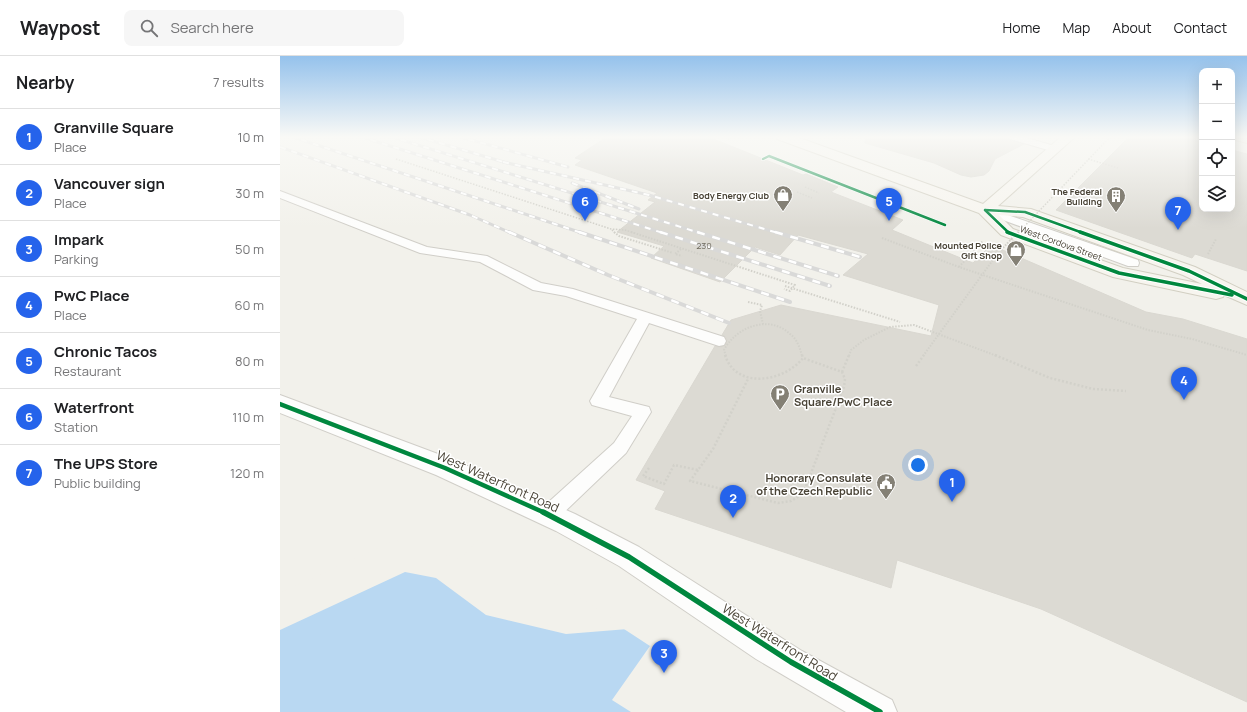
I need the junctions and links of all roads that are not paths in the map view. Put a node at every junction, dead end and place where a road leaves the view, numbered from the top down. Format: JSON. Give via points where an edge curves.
{"nodes":[{"id":1,"x":866,"y":167,"type":"edge"},
{"id":2,"x":1035,"y":167,"type":"edge"},
{"id":3,"x":280,"y":194,"type":"edge"},
{"id":4,"x":985,"y":210,"type":"junction"},
{"id":5,"x":1133,"y":263,"type":"dead end"},
{"id":6,"x":1245,"y":298,"type":"edge"},
{"id":7,"x":644,"y":317,"type":"junction"},
{"id":8,"x":719,"y":341,"type":"dead end"},
{"id":9,"x":280,"y":404,"type":"edge"},
{"id":10,"x":549,"y":514,"type":"junction"},
{"id":11,"x":880,"y":712,"type":"edge"}],
"edges":[{"from":1,"to":4,"type":"main road","name":"West Cordova Street"},
{"from":2,"to":4,"type":"main road"},
{"from":3,"to":7,"type":"lane","via":[[424,250],[483,259],[538,287],[568,292]]},
{"from":4,"to":5,"type":"lane"},
{"from":4,"to":6,"type":"main road","name":"West Cordova Street","via":[[1026,212],[1189,271]]},
{"from":4,"to":6,"type":"main road","name":"West Cordova Street","via":[[1007,232],[1119,273]]},
{"from":7,"to":8,"type":"lane"},
{"from":7,"to":10,"type":"lane","via":[[598,401],[643,412],[620,448]]},
{"from":9,"to":10,"type":"street","name":"West Waterfront Road","via":[[420,456]]},
{"from":10,"to":11,"type":"street","name":"West Waterfront Road","via":[[662,577],[790,662]]}]}
